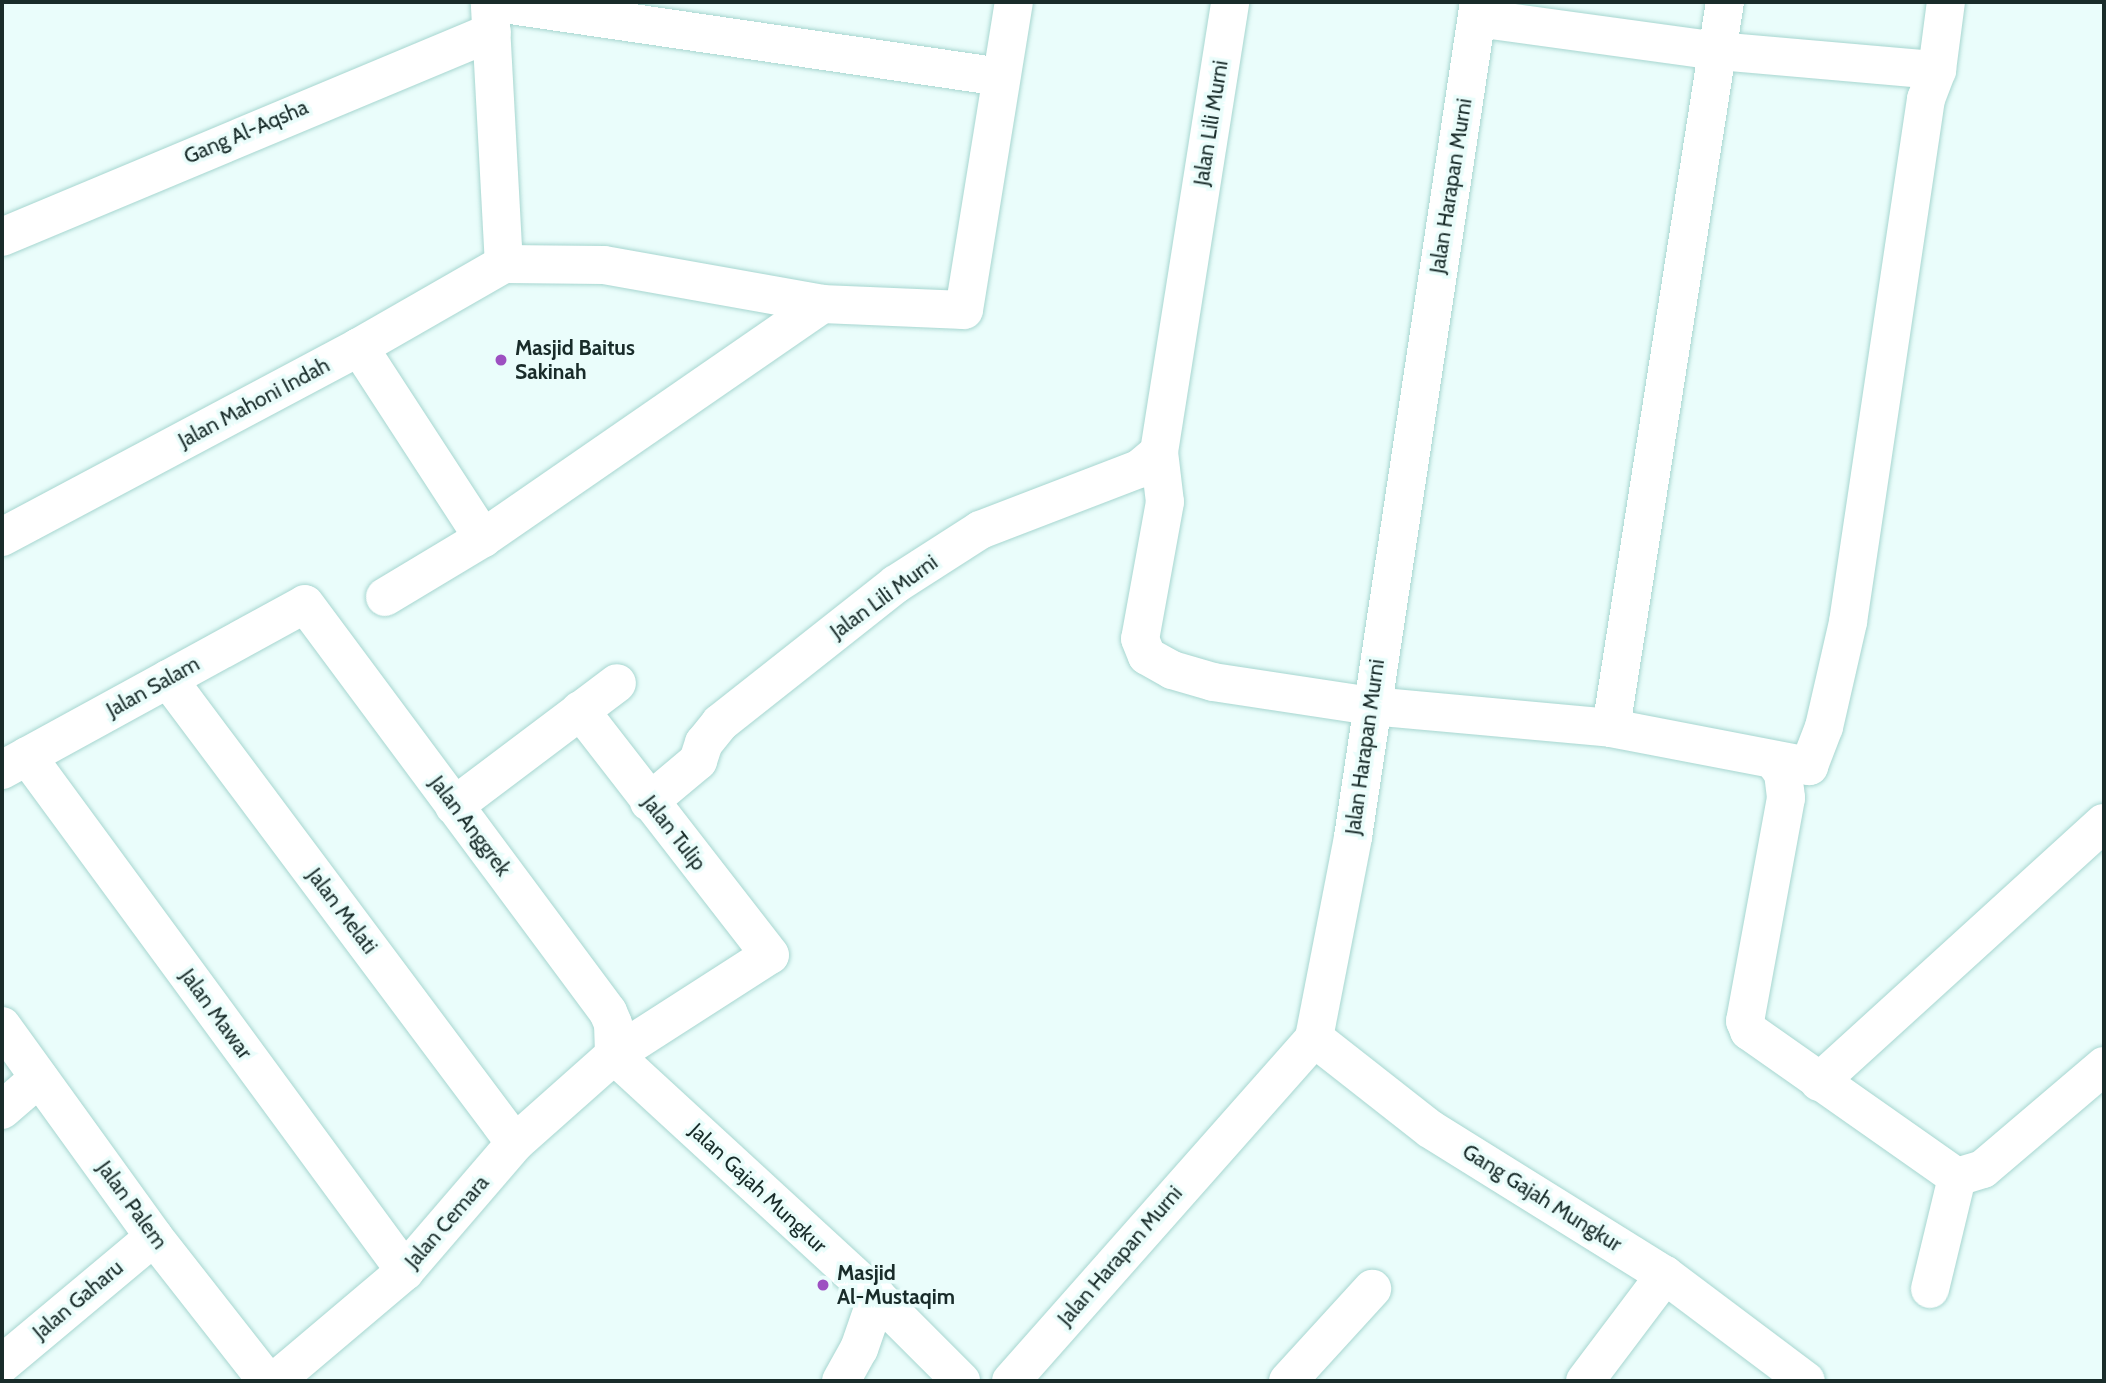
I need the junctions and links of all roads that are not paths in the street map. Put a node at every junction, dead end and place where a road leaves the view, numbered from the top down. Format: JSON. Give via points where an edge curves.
{"nodes":[{"id":1,"x":1014,"y":2,"type":"edge"},
{"id":2,"x":1230,"y":2,"type":"edge"},
{"id":3,"x":1725,"y":2,"type":"edge"},
{"id":4,"x":1946,"y":2,"type":"edge"},
{"id":5,"x":1478,"y":10,"type":"edge"},
{"id":6,"x":491,"y":12,"type":"edge"},
{"id":7,"x":1718,"y":51,"type":"junction"},
{"id":8,"x":1937,"y":69,"type":"junction"},
{"id":9,"x":1001,"y":76,"type":"junction"},
{"id":10,"x":2,"y":237,"type":"edge"},
{"id":11,"x":504,"y":264,"type":"junction"},
{"id":12,"x":822,"y":303,"type":"junction"},
{"id":13,"x":359,"y":347,"type":"junction"},
{"id":14,"x":1159,"y":452,"type":"junction"},
{"id":15,"x":2,"y":537,"type":"edge"},
{"id":16,"x":483,"y":538,"type":"junction"},
{"id":17,"x":385,"y":597,"type":"dead end"},
{"id":18,"x":305,"y":604,"type":"joint"},
{"id":19,"x":168,"y":678,"type":"junction"},
{"id":20,"x":617,"y":683,"type":"dead end"},
{"id":21,"x":1371,"y":706,"type":"junction"},
{"id":22,"x":580,"y":709,"type":"junction"},
{"id":23,"x":1611,"y":728,"type":"junction"},
{"id":24,"x":1774,"y":761,"type":"junction"},
{"id":25,"x":14,"y":763,"type":"edge"},
{"id":26,"x":649,"y":802,"type":"junction"},
{"id":27,"x":454,"y":806,"type":"junction"},
{"id":28,"x":2104,"y":823,"type":"edge"},
{"id":29,"x":770,"y":956,"type":"joint"},
{"id":30,"x":2,"y":1026,"type":"edge"},
{"id":31,"x":1314,"y":1038,"type":"junction"},
{"id":32,"x":614,"y":1055,"type":"junction"},
{"id":33,"x":2104,"y":1066,"type":"edge"},
{"id":34,"x":39,"y":1079,"type":"junction"},
{"id":35,"x":1819,"y":1082,"type":"junction"},
{"id":36,"x":2,"y":1110,"type":"edge"},
{"id":37,"x":515,"y":1143,"type":"junction"},
{"id":38,"x":1957,"y":1178,"type":"junction"},
{"id":39,"x":154,"y":1237,"type":"junction"},
{"id":40,"x":405,"y":1271,"type":"junction"},
{"id":41,"x":1665,"y":1275,"type":"junction"},
{"id":42,"x":1372,"y":1289,"type":"dead end"},
{"id":43,"x":1930,"y":1289,"type":"dead end"},
{"id":44,"x":877,"y":1297,"type":"junction"},
{"id":45,"x":2,"y":1364,"type":"edge"},
{"id":46,"x":267,"y":1381,"type":"edge"},
{"id":47,"x":275,"y":1381,"type":"edge"},
{"id":48,"x":841,"y":1381,"type":"edge"},
{"id":49,"x":961,"y":1381,"type":"edge"},
{"id":50,"x":1011,"y":1381,"type":"edge"},
{"id":51,"x":1288,"y":1381,"type":"edge"},
{"id":52,"x":1585,"y":1381,"type":"edge"},
{"id":53,"x":1806,"y":1381,"type":"edge"}],
"edges":[{"from":1,"to":9,"type":"street"},
{"from":2,"to":14,"type":"street","name":"Jalan Lili Murni"},
{"from":3,"to":7,"type":"street"},
{"from":4,"to":8,"type":"street"},
{"from":5,"to":7,"type":"street"},
{"from":5,"to":21,"type":"street","name":"Jalan Harapan Murni"},
{"from":6,"to":9,"type":"street"},
{"from":6,"to":10,"type":"street","name":"Gang Al-Aqsha"},
{"from":6,"to":11,"type":"street"},
{"from":7,"to":8,"type":"street"},
{"from":7,"to":23,"type":"street"},
{"from":8,"to":24,"type":"street","name":"Jalan Lili Murni","via":[[1926,99],[1849,622],[1824,727],[1809,766]]},
{"from":9,"to":12,"type":"street","via":[[967,306],[960,312]]},
{"from":11,"to":12,"type":"street","via":[[604,265]]},
{"from":11,"to":13,"type":"street","name":"Jalan Mahoni Indah"},
{"from":12,"to":16,"type":"street"},
{"from":13,"to":15,"type":"street","name":"Jalan Mahoni Indah"},
{"from":13,"to":16,"type":"street"},
{"from":14,"to":21,"type":"street","name":"Jalan Lili Murni","via":[[1165,502],[1140,639],[1147,656],[1172,670],[1213,682]]},
{"from":14,"to":26,"type":"street","name":"Jalan Lili Murni","via":[[1139,468],[980,530],[896,584],[720,723],[704,743],[698,761]]},
{"from":16,"to":17,"type":"street"},
{"from":18,"to":19,"type":"street","name":"Jalan Salam"},
{"from":18,"to":27,"type":"street","name":"Jalan Anggrek"},
{"from":19,"to":25,"type":"street","name":"Jalan Salam"},
{"from":19,"to":37,"type":"street","name":"Jalan Melati"},
{"from":20,"to":22,"type":"street"},
{"from":21,"to":23,"type":"street","name":"Jalan Lili Murni"},
{"from":21,"to":31,"type":"street","name":"Jalan Harapan Murni","via":[[1353,837]]},
{"from":22,"to":26,"type":"street","name":"Jalan Tulip"},
{"from":22,"to":27,"type":"street"},
{"from":23,"to":24,"type":"street","name":"Jalan Lili Murni"},
{"from":24,"to":35,"type":"street","via":[[1783,773],[1786,799],[1745,1021],[1757,1038]]},
{"from":25,"to":40,"type":"street","name":"Jalan Mawar"},
{"from":26,"to":29,"type":"street","name":"Jalan Tulip"},
{"from":27,"to":32,"type":"street","name":"Jalan Anggrek","via":[[608,1012]]},
{"from":28,"to":35,"type":"street"},
{"from":29,"to":32,"type":"street","name":"Jalan Cemara"},
{"from":30,"to":34,"type":"street","name":"Jalan Palem"},
{"from":31,"to":41,"type":"street","name":"Gang Gajah Mungkur","via":[[1430,1129]]},
{"from":31,"to":50,"type":"street","name":"Jalan Harapan Murni"},
{"from":32,"to":37,"type":"street","name":"Jalan Cemara"},
{"from":32,"to":44,"type":"street","name":"Jalan Gajah Mungkur"},
{"from":33,"to":38,"type":"street","via":[[1983,1169]]},
{"from":34,"to":36,"type":"street"},
{"from":34,"to":39,"type":"street","name":"Jalan Palem"},
{"from":35,"to":38,"type":"street"},
{"from":37,"to":40,"type":"street","name":"Jalan Cemara"},
{"from":38,"to":43,"type":"street"},
{"from":39,"to":45,"type":"street","name":"Jalan Gaharu"},
{"from":39,"to":46,"type":"street","name":"Jalan Palem"},
{"from":40,"to":47,"type":"street","name":"Jalan Cemara"},
{"from":41,"to":52,"type":"street"},
{"from":41,"to":53,"type":"street","name":"Gang Gajah Mungkur"},
{"from":42,"to":51,"type":"street"},
{"from":44,"to":48,"type":"street","via":[[859,1349]]},
{"from":44,"to":49,"type":"street","name":"Jalan Gajah Mungkur"}]}
